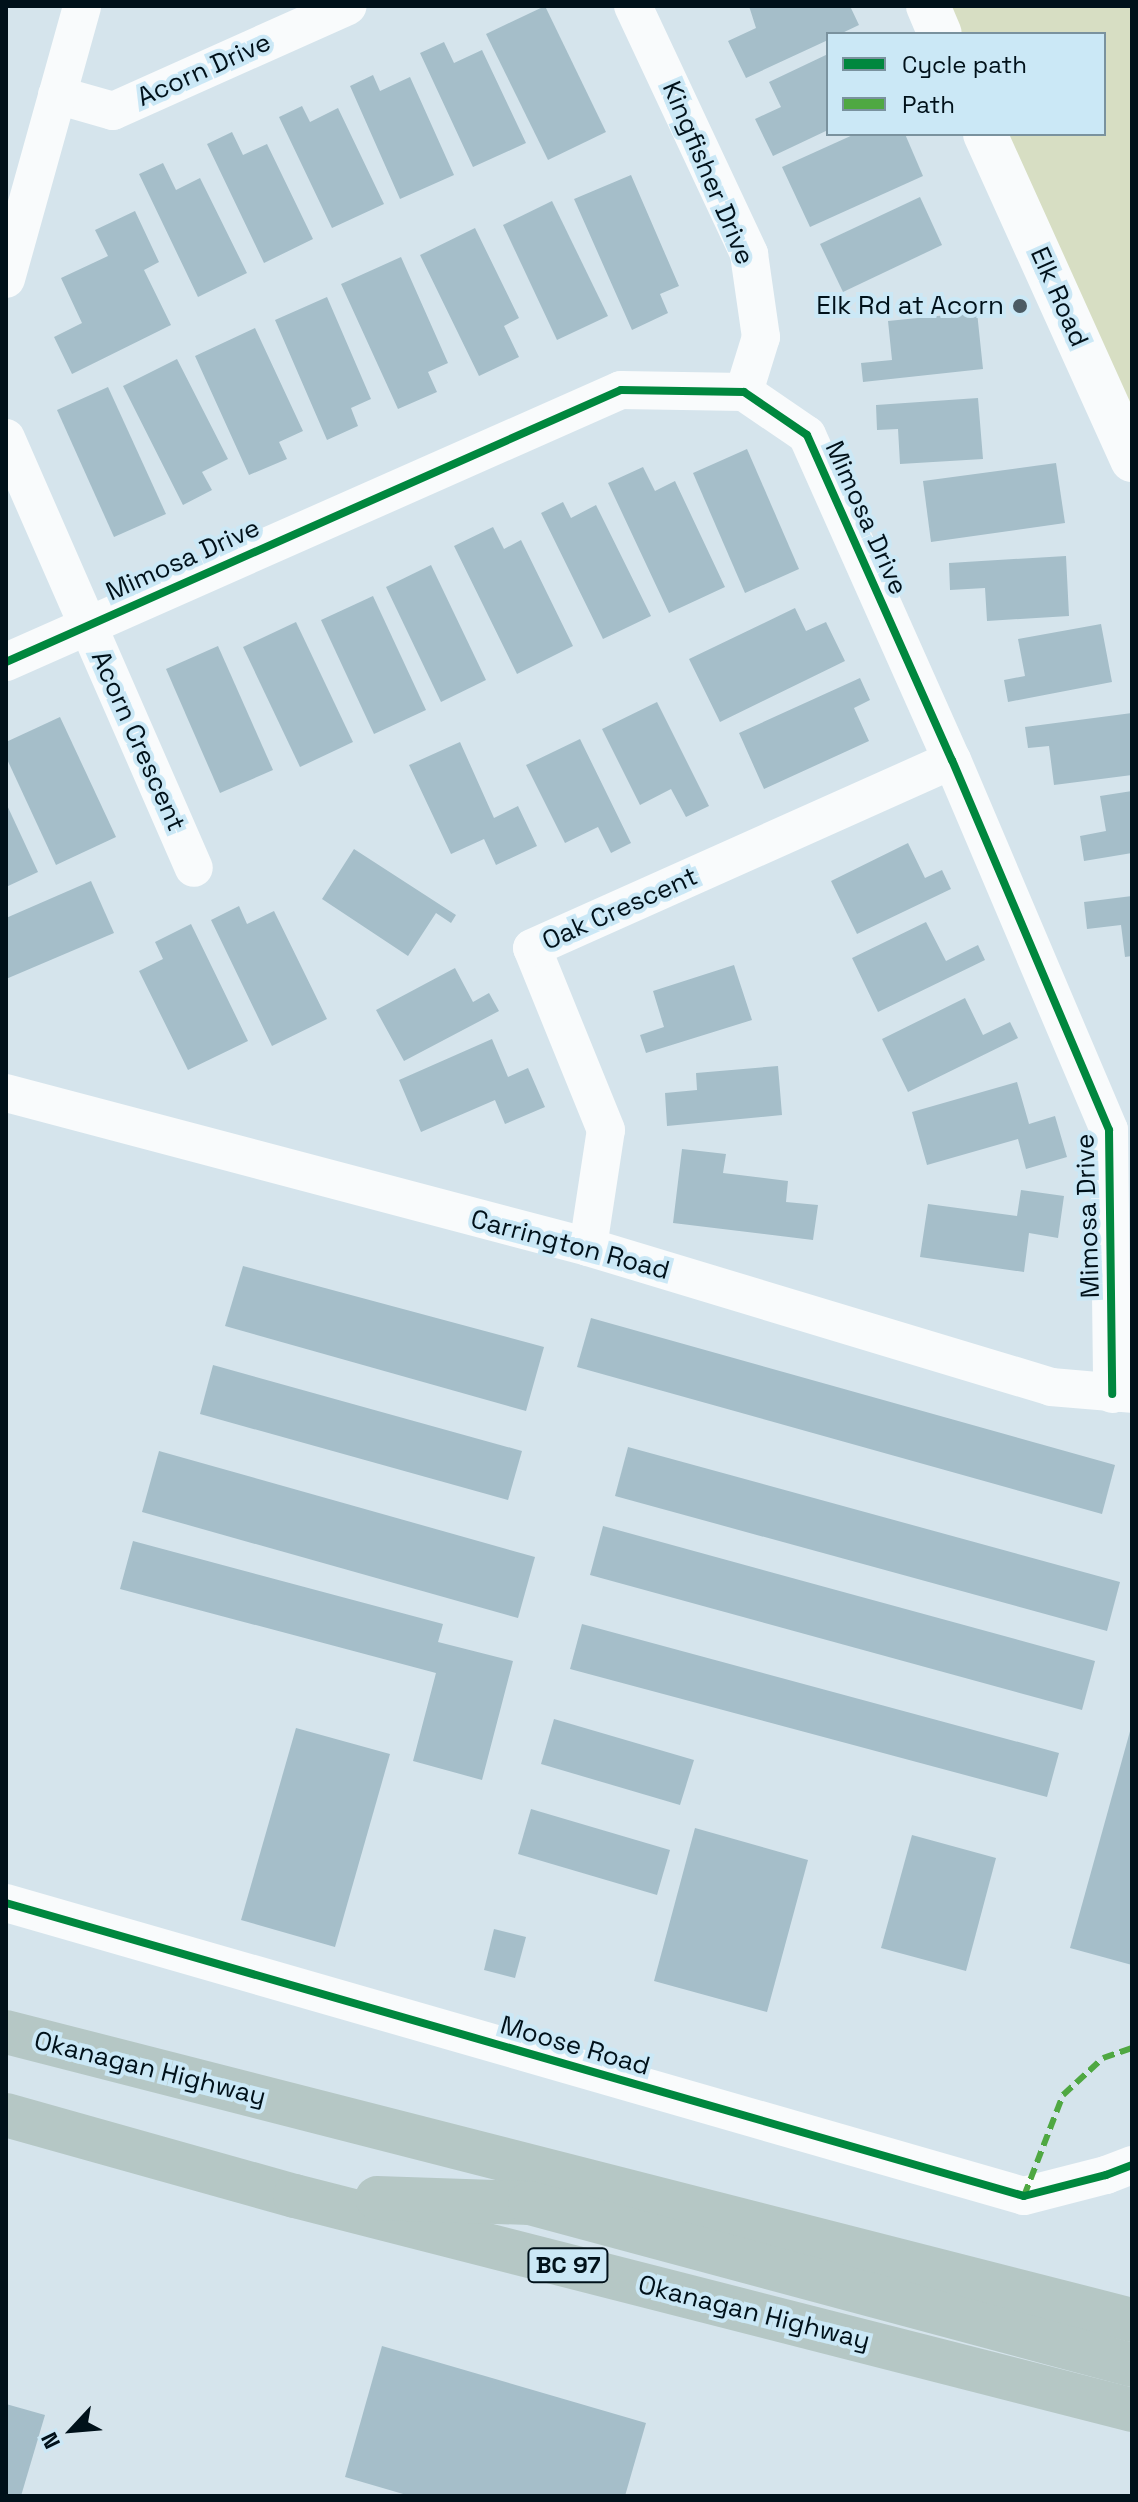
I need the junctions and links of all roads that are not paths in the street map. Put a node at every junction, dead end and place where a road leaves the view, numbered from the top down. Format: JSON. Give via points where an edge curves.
{"nodes":[{"id":1,"x":82,"y":6,"type":"edge"},
{"id":2,"x":348,"y":6,"type":"edge"},
{"id":3,"x":633,"y":6,"type":"edge"},
{"id":4,"x":928,"y":6,"type":"edge"},
{"id":5,"x":939,"y":32,"type":"edge"},
{"id":6,"x":57,"y":95,"type":"junction"},
{"id":7,"x":986,"y":136,"type":"edge"},
{"id":8,"x":6,"y":279,"type":"edge"},
{"id":9,"x":744,"y":392,"type":"junction"},
{"id":10,"x":6,"y":438,"type":"edge"},
{"id":11,"x":1132,"y":460,"type":"edge"},
{"id":12,"x":88,"y":625,"type":"junction"},
{"id":13,"x":6,"y":662,"type":"edge"},
{"id":14,"x":952,"y":760,"type":"junction"},
{"id":15,"x":194,"y":868,"type":"dead end"},
{"id":16,"x":6,"y":1093,"type":"edge"},
{"id":17,"x":588,"y":1247,"type":"junction"},
{"id":18,"x":1122,"y":1394,"type":"edge"},
{"id":19,"x":6,"y":1903,"type":"edge"},
{"id":20,"x":6,"y":2032,"type":"edge"},
{"id":21,"x":6,"y":2115,"type":"edge"},
{"id":22,"x":1132,"y":2165,"type":"edge"},
{"id":23,"x":295,"y":2196,"type":"junction"},
{"id":24,"x":1132,"y":2320,"type":"edge"},
{"id":25,"x":1132,"y":2365,"type":"edge"},
{"id":26,"x":1132,"y":2410,"type":"edge"}],
"edges":[{"from":1,"to":6,"type":"street"},
{"from":2,"to":6,"type":"street","name":"Acorn Drive","via":[[113,111]]},
{"from":3,"to":9,"type":"street","name":"Kingfisher Drive","via":[[749,254],[761,337]]},
{"from":4,"to":5,"type":"street"},
{"from":6,"to":8,"type":"street"},
{"from":7,"to":11,"type":"street","name":"Elk Road"},
{"from":9,"to":12,"type":"street","name":"Mimosa Drive","via":[[621,390]]},
{"from":9,"to":14,"type":"street","name":"Mimosa Drive","via":[[807,435]]},
{"from":10,"to":12,"type":"street","name":"Acorn Crescent"},
{"from":12,"to":13,"type":"street","name":"Mimosa Drive"},
{"from":12,"to":15,"type":"street","name":"Acorn Crescent"},
{"from":14,"to":17,"type":"street","name":"Oak Crescent","via":[[532,948],[606,1130]]},
{"from":14,"to":18,"type":"street","name":"Mimosa Drive","via":[[1109,1130]]},
{"from":16,"to":17,"type":"street","name":"Carrington Road"},
{"from":17,"to":18,"type":"street","name":"Carrington Road","via":[[1051,1387]]},
{"from":19,"to":22,"type":"street","name":"Moose Road","via":[[1024,2196]]},
{"from":20,"to":24,"type":"highway","name":"Okanagan Highway"},
{"from":21,"to":23,"type":"highway","name":"Okanagan Highway","number":"BC 97"},
{"from":23,"to":25,"type":"highway","via":[[530,2203]]},
{"from":23,"to":26,"type":"highway","name":"Okanagan Highway","number":"BC 97"}]}
